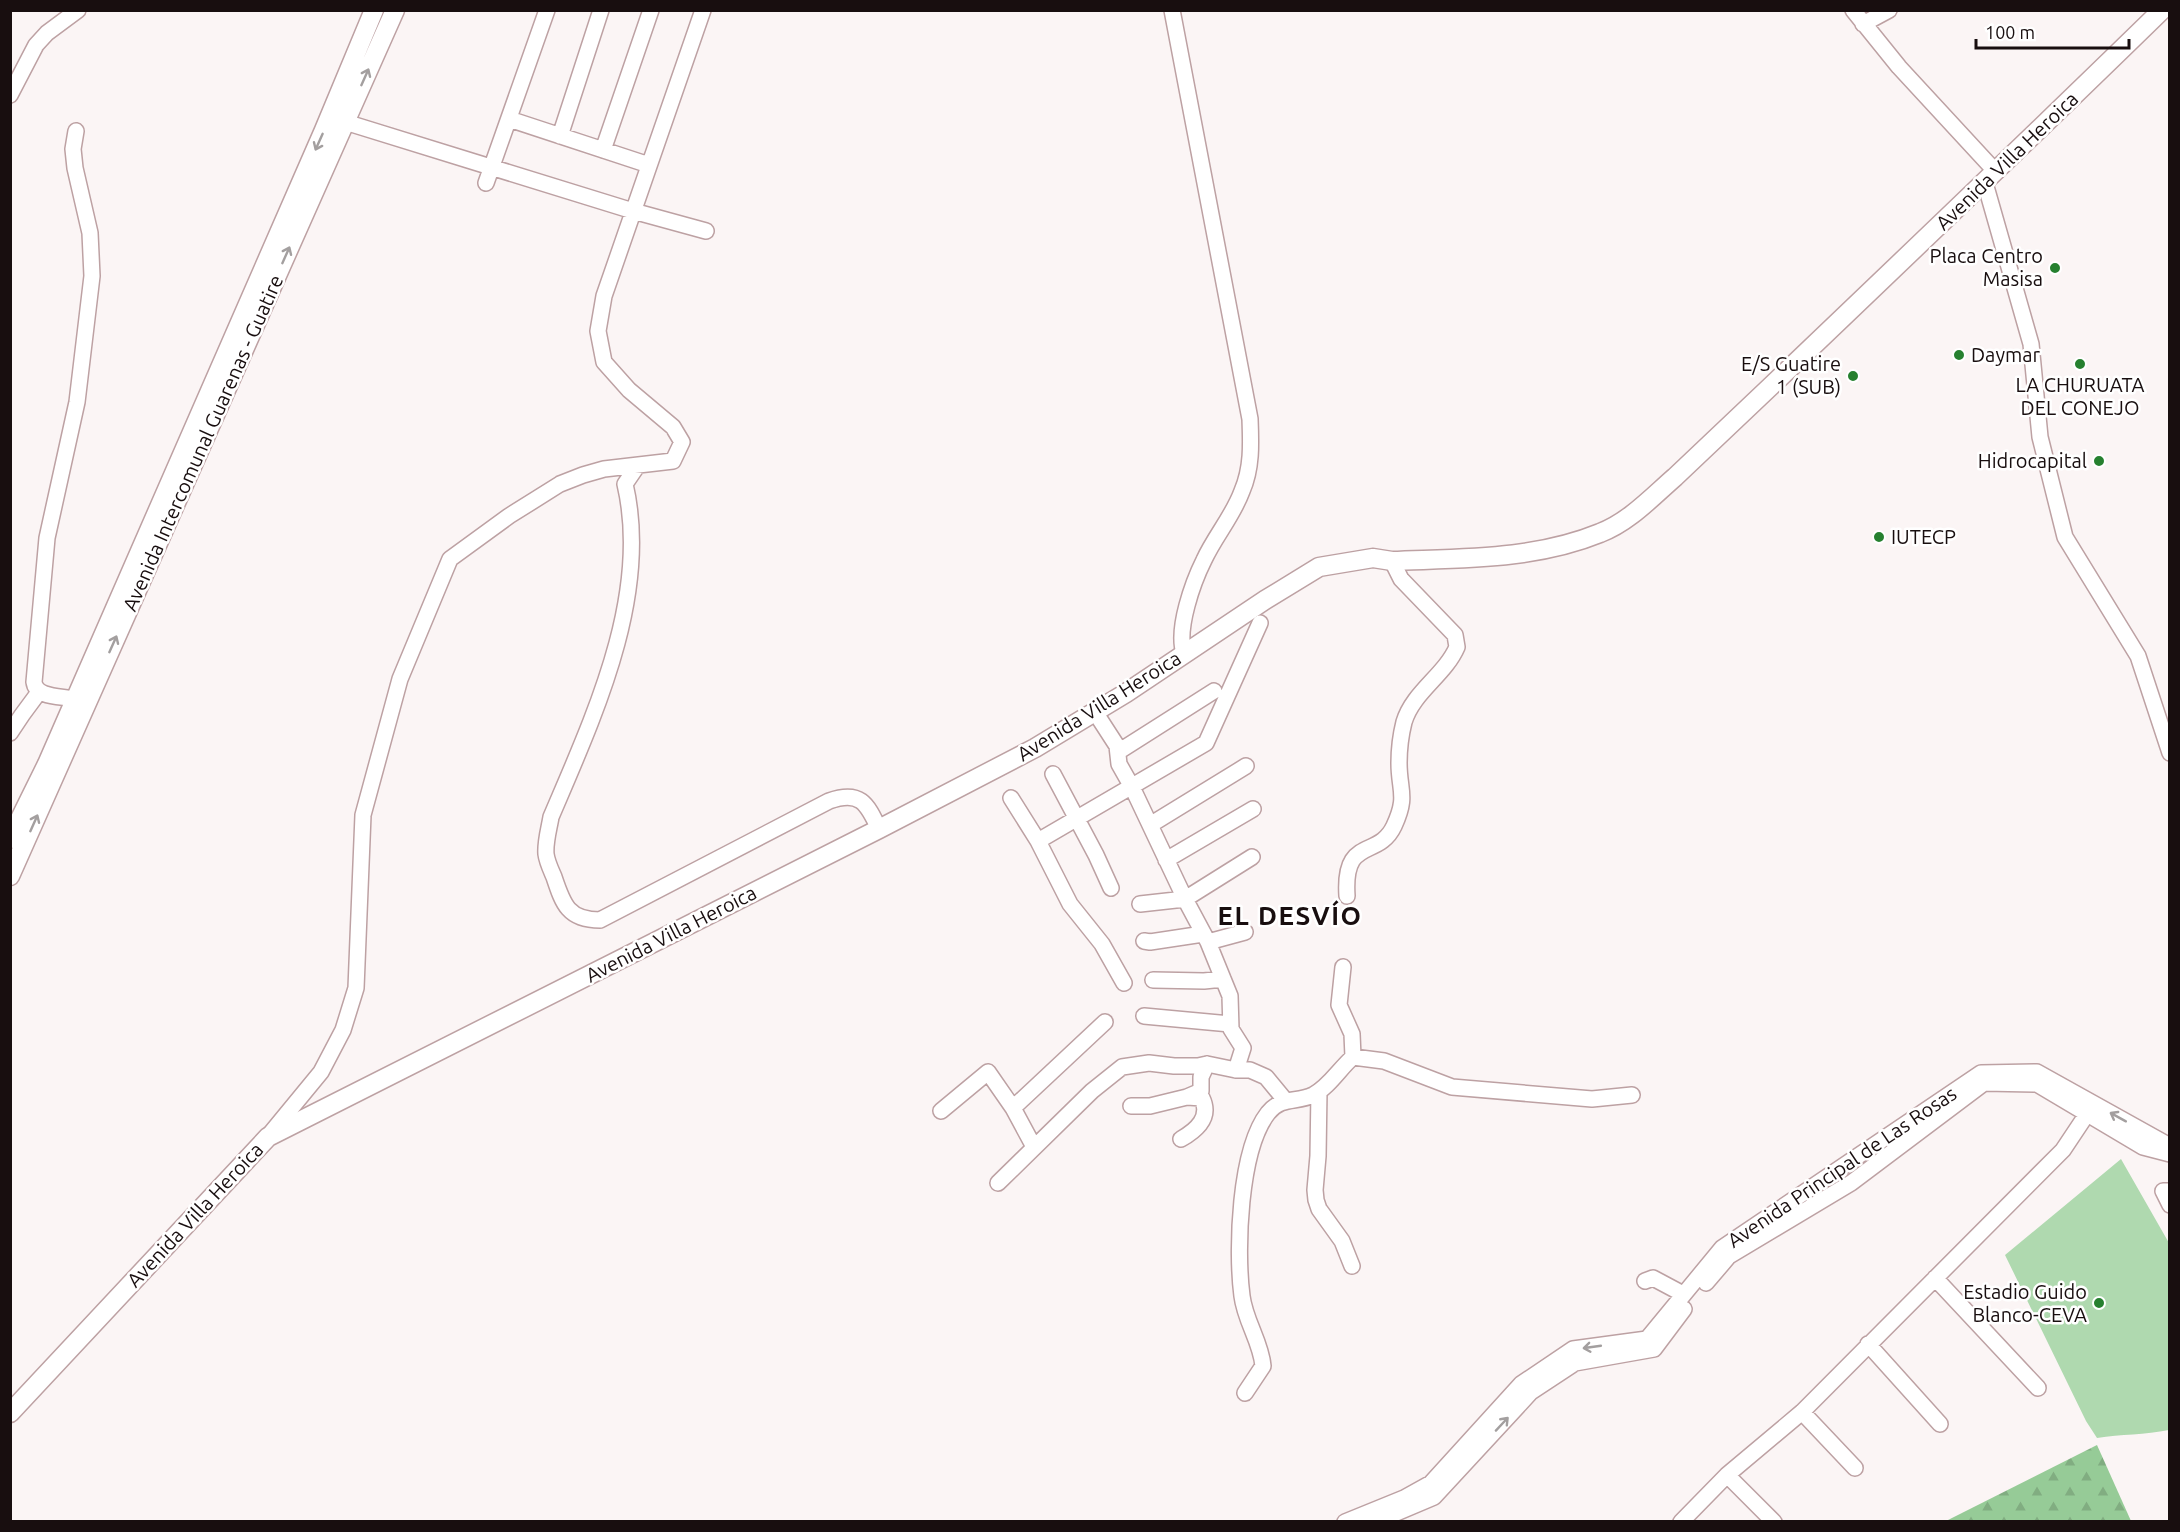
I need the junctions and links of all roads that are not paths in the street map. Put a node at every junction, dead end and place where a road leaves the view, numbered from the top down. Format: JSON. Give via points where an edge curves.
{"nodes":[{"id":1,"x":78,"y":10,"type":"edge"},
{"id":2,"x":374,"y":10,"type":"edge"},
{"id":3,"x":395,"y":10,"type":"edge"},
{"id":4,"x":548,"y":10,"type":"edge"},
{"id":5,"x":601,"y":10,"type":"edge"},
{"id":6,"x":651,"y":10,"type":"edge"},
{"id":7,"x":703,"y":10,"type":"edge"},
{"id":8,"x":1172,"y":10,"type":"edge"},
{"id":9,"x":1853,"y":10,"type":"edge"},
{"id":10,"x":1889,"y":10,"type":"edge"},
{"id":11,"x":2162,"y":10,"type":"edge"},
{"id":12,"x":1863,"y":24,"type":"junction"},
{"id":13,"x":10,"y":95,"type":"edge"},
{"id":14,"x":508,"y":119,"type":"junction"},
{"id":15,"x":345,"y":122,"type":"junction"},
{"id":16,"x":76,"y":131,"type":"dead end"},
{"id":17,"x":560,"y":136,"type":"junction"},
{"id":18,"x":603,"y":150,"type":"junction"},
{"id":19,"x":649,"y":165,"type":"junction"},
{"id":20,"x":488,"y":176,"type":"junction"},
{"id":21,"x":1991,"y":178,"type":"junction"},
{"id":22,"x":633,"y":211,"type":"junction"},
{"id":23,"x":706,"y":231,"type":"dead end"},
{"id":24,"x":638,"y":465,"type":"junction"},
{"id":25,"x":1392,"y":561,"type":"junction"},
{"id":26,"x":1260,"y":623,"type":"dead end"},
{"id":27,"x":1184,"y":653,"type":"junction"},
{"id":28,"x":1214,"y":691,"type":"dead end"},
{"id":29,"x":39,"y":692,"type":"junction"},
{"id":30,"x":74,"y":699,"type":"junction"},
{"id":31,"x":1095,"y":712,"type":"junction"},
{"id":32,"x":10,"y":733,"type":"edge"},
{"id":33,"x":1118,"y":752,"type":"junction"},
{"id":34,"x":2169,"y":753,"type":"edge"},
{"id":35,"x":1246,"y":766,"type":"dead end"},
{"id":36,"x":1053,"y":774,"type":"dead end"},
{"id":37,"x":1132,"y":787,"type":"junction"},
{"id":38,"x":1011,"y":798,"type":"dead end"},
{"id":39,"x":1253,"y":809,"type":"dead end"},
{"id":40,"x":1077,"y":818,"type":"junction"},
{"id":41,"x":1150,"y":825,"type":"junction"},
{"id":42,"x":879,"y":829,"type":"junction"},
{"id":43,"x":10,"y":839,"type":"edge"},
{"id":44,"x":1038,"y":841,"type":"junction"},
{"id":45,"x":1252,"y":856,"type":"dead end"},
{"id":46,"x":1166,"y":860,"type":"junction"},
{"id":47,"x":10,"y":876,"type":"edge"},
{"id":48,"x":1111,"y":888,"type":"dead end"},
{"id":49,"x":1347,"y":896,"type":"dead end"},
{"id":50,"x":1185,"y":900,"type":"junction"},
{"id":51,"x":1140,"y":904,"type":"dead end"},
{"id":52,"x":1245,"y":932,"type":"dead end"},
{"id":53,"x":1206,"y":938,"type":"junction"},
{"id":54,"x":1144,"y":941,"type":"dead end"},
{"id":55,"x":1343,"y":967,"type":"dead end"},
{"id":56,"x":1153,"y":980,"type":"dead end"},
{"id":57,"x":1223,"y":980,"type":"junction"},
{"id":58,"x":1124,"y":983,"type":"dead end"},
{"id":59,"x":1144,"y":1016,"type":"dead end"},
{"id":60,"x":1105,"y":1022,"type":"dead end"},
{"id":61,"x":1230,"y":1024,"type":"junction"},
{"id":62,"x":1353,"y":1057,"type":"junction"},
{"id":63,"x":1207,"y":1064,"type":"junction"},
{"id":64,"x":1236,"y":1070,"type":"junction"},
{"id":65,"x":1319,"y":1091,"type":"junction"},
{"id":66,"x":1632,"y":1095,"type":"dead end"},
{"id":67,"x":1187,"y":1097,"type":"junction"},
{"id":68,"x":1285,"y":1100,"type":"junction"},
{"id":69,"x":1131,"y":1106,"type":"dead end"},
{"id":70,"x":1013,"y":1108,"type":"junction"},
{"id":71,"x":941,"y":1111,"type":"dead end"},
{"id":72,"x":2087,"y":1114,"type":"junction"},
{"id":73,"x":268,"y":1137,"type":"junction"},
{"id":74,"x":1181,"y":1139,"type":"dead end"},
{"id":75,"x":2169,"y":1146,"type":"edge"},
{"id":76,"x":1034,"y":1147,"type":"junction"},
{"id":77,"x":2169,"y":1154,"type":"edge"},
{"id":78,"x":998,"y":1183,"type":"dead end"},
{"id":79,"x":2169,"y":1191,"type":"edge"},
{"id":80,"x":2169,"y":1205,"type":"edge"},
{"id":81,"x":1352,"y":1266,"type":"dead end"},
{"id":82,"x":1935,"y":1278,"type":"junction"},
{"id":83,"x":1645,"y":1281,"type":"dead end"},
{"id":84,"x":1683,"y":1294,"type":"junction"},
{"id":85,"x":1868,"y":1344,"type":"junction"},
{"id":86,"x":2038,"y":1388,"type":"dead end"},
{"id":87,"x":1245,"y":1393,"type":"dead end"},
{"id":88,"x":1802,"y":1412,"type":"junction"},
{"id":89,"x":10,"y":1413,"type":"edge"},
{"id":90,"x":1940,"y":1424,"type":"dead end"},
{"id":91,"x":1855,"y":1468,"type":"dead end"},
{"id":92,"x":1727,"y":1475,"type":"junction"},
{"id":93,"x":1345,"y":1521,"type":"edge"},
{"id":94,"x":1375,"y":1521,"type":"edge"},
{"id":95,"x":1681,"y":1521,"type":"edge"},
{"id":96,"x":1774,"y":1521,"type":"edge"}],
"edges":[{"from":1,"to":13,"type":"street","via":[[36,45]]},
{"from":2,"to":30,"type":"main road","name":"Avenida Intercomunal Guarenas - Guatire","one_way":true},
{"from":15,"to":3,"type":"main road","name":"Avenida Intercomunal Guarenas - Guatire","one_way":true},
{"from":4,"to":14,"type":"street"},
{"from":5,"to":17,"type":"street"},
{"from":6,"to":18,"type":"street"},
{"from":7,"to":19,"type":"street"},
{"from":8,"to":27,"type":"street","via":[[1251,438],[1251,457],[1242,492],[1204,560],[1185,617],[1181,643]]},
{"from":9,"to":12,"type":"street"},
{"from":10,"to":12,"type":"street"},
{"from":11,"to":21,"type":"main road","name":"Avenida Villa Heroica"},
{"from":12,"to":21,"type":"street"},
{"from":14,"to":17,"type":"street"},
{"from":14,"to":20,"type":"street"},
{"from":15,"to":20,"type":"street"},
{"from":47,"to":15,"type":"main road","name":"Avenida Intercomunal Guarenas - Guatire","one_way":true},
{"from":16,"to":29,"type":"street","via":[[75,168],[90,233],[92,276],[77,402],[47,538],[34,682]]},
{"from":17,"to":18,"type":"street"},
{"from":18,"to":19,"type":"street"},
{"from":19,"to":22,"type":"street"},
{"from":20,"to":22,"type":"street"},
{"from":21,"to":25,"type":"main road","name":"Avenida Villa Heroica","via":[[1706,448],[1618,524],[1574,543],[1518,555]]},
{"from":21,"to":34,"type":"street","via":[[2031,344],[2040,437],[2065,537],[2138,656]]},
{"from":22,"to":23,"type":"street"},
{"from":22,"to":24,"type":"street","via":[[604,296],[598,331],[604,362],[628,390],[673,427],[682,442],[673,461]]},
{"from":24,"to":42,"type":"street","via":[[626,484],[631,510],[631,557],[616,646],[600,698],[551,817],[546,855],[561,898],[571,913],[585,920],[600,920],[844,796],[859,799],[868,807]]},
{"from":24,"to":73,"type":"street","via":[[604,469],[560,484],[450,559],[400,679],[363,815],[356,988],[343,1030],[321,1072]]},
{"from":25,"to":27,"type":"main road","name":"Avenida Villa Heroica","via":[[1373,558],[1319,567]]},
{"from":25,"to":49,"type":"street","via":[[1401,579],[1455,635],[1457,647],[1404,721],[1399,765],[1402,807],[1389,835],[1353,859]]},
{"from":26,"to":37,"type":"street","via":[[1206,744]]},
{"from":27,"to":31,"type":"main road","name":"Avenida Villa Heroica"},
{"from":28,"to":33,"type":"street"},
{"from":29,"to":30,"type":"street"},
{"from":29,"to":32,"type":"street"},
{"from":30,"to":43,"type":"main road","name":"Avenida Intercomunal Guarenas - Guatire"},
{"from":31,"to":33,"type":"street"},
{"from":31,"to":42,"type":"main road","name":"Avenida Villa Heroica","via":[[1035,748]]},
{"from":33,"to":37,"type":"street","via":[[1119,764]]},
{"from":35,"to":41,"type":"street"},
{"from":36,"to":40,"type":"street"},
{"from":37,"to":40,"type":"street"},
{"from":37,"to":41,"type":"street"},
{"from":38,"to":44,"type":"street"},
{"from":39,"to":46,"type":"street"},
{"from":40,"to":44,"type":"street"},
{"from":40,"to":48,"type":"street"},
{"from":41,"to":46,"type":"street"},
{"from":42,"to":73,"type":"main road","name":"Avenida Villa Heroica"},
{"from":44,"to":58,"type":"street","via":[[1070,904],[1102,944]]},
{"from":45,"to":50,"type":"street"},
{"from":46,"to":50,"type":"street"},
{"from":50,"to":51,"type":"street"},
{"from":50,"to":53,"type":"street"},
{"from":52,"to":53,"type":"street"},
{"from":53,"to":54,"type":"street"},
{"from":53,"to":57,"type":"street"},
{"from":55,"to":62,"type":"street","via":[[1339,1005],[1352,1034]]},
{"from":56,"to":57,"type":"street"},
{"from":57,"to":61,"type":"street","via":[[1230,996]]},
{"from":59,"to":61,"type":"street"},
{"from":60,"to":70,"type":"street"},
{"from":61,"to":64,"type":"street","via":[[1243,1048]]},
{"from":62,"to":65,"type":"street"},
{"from":62,"to":66,"type":"street","via":[[1384,1061],[1452,1087],[1592,1099]]},
{"from":63,"to":64,"type":"street"},
{"from":63,"to":67,"type":"street","via":[[1201,1077],[1201,1091]]},
{"from":63,"to":76,"type":"street","via":[[1122,1066]]},
{"from":64,"to":68,"type":"street","via":[[1250,1070],[1266,1077]]},
{"from":65,"to":68,"type":"street","via":[[1301,1099]]},
{"from":65,"to":81,"type":"street","via":[[1316,1200],[1342,1241]]},
{"from":67,"to":69,"type":"street","via":[[1150,1106]]},
{"from":67,"to":74,"type":"street","via":[[1202,1098],[1205,1115],[1197,1128]]},
{"from":68,"to":87,"type":"street","via":[[1268,1113],[1258,1131],[1244,1178],[1242,1297],[1263,1366]]},
{"from":70,"to":71,"type":"street","via":[[988,1072]]},
{"from":70,"to":76,"type":"street"},
{"from":72,"to":77,"type":"street","via":[[2143,1148]]},
{"from":72,"to":82,"type":"street","via":[[2063,1150]]},
{"from":94,"to":72,"type":"street","one_way":true,"via":[[1434,1497],[1532,1392],[1575,1363],[1654,1349],[1729,1256],[1851,1183],[1984,1083],[2037,1084]]},
{"from":73,"to":89,"type":"main road","name":"Avenida Villa Heroica"},
{"from":75,"to":84,"type":"street","name":"Avenida Principal de Las Rosas","one_way":true,"via":[[2037,1072],[1981,1073],[1722,1248]]},
{"from":76,"to":78,"type":"street"},
{"from":79,"to":80,"type":"street","via":[[2163,1191]]},
{"from":82,"to":85,"type":"street"},
{"from":82,"to":86,"type":"street"},
{"from":83,"to":84,"type":"street","via":[[1653,1278]]},
{"from":84,"to":93,"type":"street","name":"Avenida Principal de Las Rosas","one_way":true,"via":[[1647,1340],[1573,1349],[1521,1384],[1431,1483]]},
{"from":85,"to":88,"type":"street"},
{"from":85,"to":90,"type":"street"},
{"from":88,"to":91,"type":"street"},
{"from":88,"to":92,"type":"street"},
{"from":92,"to":95,"type":"street"},
{"from":92,"to":96,"type":"street"}]}
